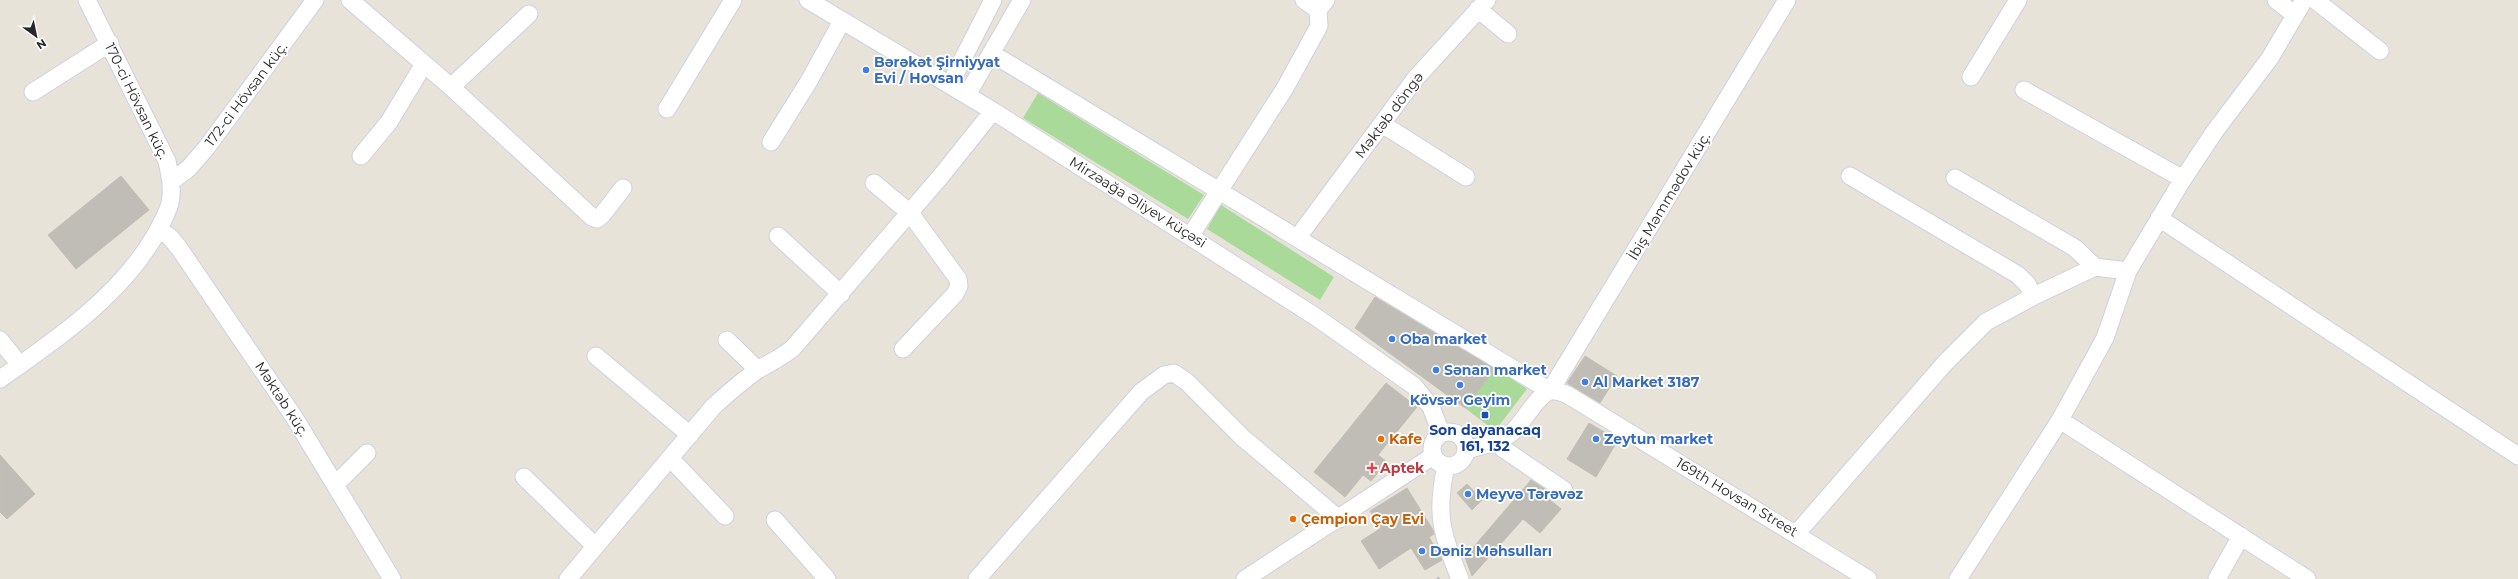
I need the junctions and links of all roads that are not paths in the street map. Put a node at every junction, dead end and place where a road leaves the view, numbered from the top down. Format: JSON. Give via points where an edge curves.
{"nodes":[{"id":1,"x":87,"y":0,"type":"edge"},
{"id":2,"x":315,"y":0,"type":"edge"},
{"id":3,"x":350,"y":0,"type":"edge"},
{"id":4,"x":733,"y":0,"type":"edge"},
{"id":5,"x":808,"y":0,"type":"edge"},
{"id":6,"x":993,"y":0,"type":"edge"},
{"id":7,"x":1022,"y":0,"type":"edge"},
{"id":8,"x":1304,"y":0,"type":"edge"},
{"id":9,"x":1787,"y":0,"type":"edge"},
{"id":10,"x":2018,"y":0,"type":"edge"},
{"id":11,"x":2276,"y":0,"type":"edge"},
{"id":12,"x":2304,"y":0,"type":"edge"},
{"id":13,"x":2315,"y":0,"type":"edge"},
{"id":14,"x":1482,"y":4,"type":"edge"},
{"id":15,"x":1322,"y":5,"type":"edge"},
{"id":16,"x":528,"y":14,"type":"dead end"},
{"id":17,"x":2295,"y":15,"type":"junction"},
{"id":18,"x":842,"y":21,"type":"junction"},
{"id":19,"x":1508,"y":34,"type":"dead end"},
{"id":20,"x":110,"y":43,"type":"junction"},
{"id":21,"x":2380,"y":51,"type":"dead end"},
{"id":22,"x":991,"y":53,"type":"junction"},
{"id":23,"x":424,"y":64,"type":"junction"},
{"id":24,"x":1972,"y":77,"type":"dead end"},
{"id":25,"x":950,"y":84,"type":"junction"},
{"id":26,"x":451,"y":87,"type":"junction"},
{"id":27,"x":2024,"y":90,"type":"dead end"},
{"id":28,"x":33,"y":92,"type":"dead end"},
{"id":29,"x":967,"y":95,"type":"junction"},
{"id":30,"x":667,"y":109,"type":"dead end"},
{"id":31,"x":993,"y":111,"type":"junction"},
{"id":32,"x":1382,"y":124,"type":"junction"},
{"id":33,"x":771,"y":142,"type":"dead end"},
{"id":34,"x":361,"y":156,"type":"dead end"},
{"id":35,"x":1850,"y":176,"type":"dead end"},
{"id":36,"x":1466,"y":177,"type":"dead end"},
{"id":37,"x":1955,"y":178,"type":"dead end"},
{"id":38,"x":2183,"y":179,"type":"junction"},
{"id":39,"x":171,"y":182,"type":"junction"},
{"id":40,"x":874,"y":182,"type":"dead end"},
{"id":41,"x":623,"y":188,"type":"dead end"},
{"id":42,"x":1220,"y":191,"type":"junction"},
{"id":43,"x":910,"y":213,"type":"junction"},
{"id":44,"x":2160,"y":218,"type":"junction"},
{"id":45,"x":159,"y":229,"type":"junction"},
{"id":46,"x":1191,"y":235,"type":"junction"},
{"id":47,"x":778,"y":236,"type":"dead end"},
{"id":48,"x":1298,"y":237,"type":"junction"},
{"id":49,"x":2095,"y":267,"type":"junction"},
{"id":50,"x":2128,"y":271,"type":"junction"},
{"id":51,"x":841,"y":294,"type":"junction"},
{"id":52,"x":2034,"y":296,"type":"junction"},
{"id":53,"x":0,"y":340,"type":"edge"},
{"id":54,"x":727,"y":340,"type":"dead end"},
{"id":55,"x":903,"y":349,"type":"dead end"},
{"id":56,"x":596,"y":356,"type":"dead end"},
{"id":57,"x":20,"y":366,"type":"junction"},
{"id":58,"x":758,"y":370,"type":"junction"},
{"id":59,"x":0,"y":379,"type":"edge"},
{"id":60,"x":1550,"y":391,"type":"junction"},
{"id":61,"x":2060,"y":420,"type":"junction"},
{"id":62,"x":1441,"y":433,"type":"junction"},
{"id":63,"x":690,"y":435,"type":"junction"},
{"id":64,"x":1496,"y":442,"type":"junction"},
{"id":65,"x":1466,"y":450,"type":"junction"},
{"id":66,"x":367,"y":453,"type":"dead end"},
{"id":67,"x":2518,"y":456,"type":"edge"},
{"id":68,"x":670,"y":458,"type":"junction"},
{"id":69,"x":1439,"y":461,"type":"junction"},
{"id":70,"x":524,"y":477,"type":"dead end"},
{"id":71,"x":336,"y":484,"type":"junction"},
{"id":72,"x":1564,"y":490,"type":"dead end"},
{"id":73,"x":726,"y":516,"type":"dead end"},
{"id":74,"x":1339,"y":519,"type":"junction"},
{"id":75,"x":775,"y":520,"type":"dead end"},
{"id":76,"x":1797,"y":533,"type":"junction"},
{"id":77,"x":2241,"y":536,"type":"junction"},
{"id":78,"x":596,"y":546,"type":"junction"},
{"id":79,"x":392,"y":579,"type":"edge"},
{"id":80,"x":568,"y":579,"type":"edge"},
{"id":81,"x":827,"y":579,"type":"edge"},
{"id":82,"x":977,"y":579,"type":"edge"},
{"id":83,"x":1245,"y":579,"type":"edge"},
{"id":84,"x":1460,"y":579,"type":"edge"},
{"id":85,"x":1868,"y":579,"type":"edge"},
{"id":86,"x":1958,"y":579,"type":"edge"},
{"id":87,"x":2217,"y":579,"type":"edge"},
{"id":88,"x":2307,"y":579,"type":"edge"}],
"edges":[{"from":1,"to":20,"type":"street","name":"170-ci Hövsan küç."},
{"from":2,"to":39,"type":"street","name":"172-ci Hövsan küç.","via":[[207,147],[189,168]]},
{"from":3,"to":23,"type":"street"},
{"from":4,"to":30,"type":"street"},
{"from":5,"to":18,"type":"street","name":"Mirzəağa Əliyev küçəsi"},
{"from":6,"to":25,"type":"street"},
{"from":7,"to":22,"type":"street"},
{"from":8,"to":15,"type":"street"},
{"from":9,"to":60,"type":"street","name":"İbiş Məmmədov küç."},
{"from":10,"to":24,"type":"street"},
{"from":11,"to":17,"type":"street"},
{"from":12,"to":17,"type":"street"},
{"from":13,"to":21,"type":"street"},
{"from":14,"to":19,"type":"street"},
{"from":14,"to":32,"type":"street","name":"Məktəb döngə","via":[[1415,79]]},
{"from":15,"to":42,"type":"street","via":[[1319,26],[1285,88]]},
{"from":16,"to":26,"type":"street"},
{"from":17,"to":38,"type":"street","via":[[2270,58]]},
{"from":18,"to":25,"type":"street","name":"Mirzəağa Əliyev küçəsi"},
{"from":18,"to":33,"type":"street"},
{"from":20,"to":28,"type":"street"},
{"from":20,"to":39,"type":"street","name":"170-ci Hövsan küç.","via":[[167,161]]},
{"from":22,"to":29,"type":"street"},
{"from":22,"to":42,"type":"street","name":"169th Hovsan Street"},
{"from":23,"to":26,"type":"street"},
{"from":23,"to":34,"type":"street","via":[[389,122]]},
{"from":25,"to":29,"type":"street","name":"Mirzəağa Əliyev küçəsi"},
{"from":26,"to":41,"type":"street","via":[[592,217],[602,215]]},
{"from":27,"to":38,"type":"street"},
{"from":29,"to":31,"type":"street","name":"Mirzəağa Əliyev küçəsi"},
{"from":31,"to":43,"type":"street"},
{"from":31,"to":46,"type":"street","name":"Mirzəağa Əliyev küçəsi"},
{"from":32,"to":36,"type":"street"},
{"from":32,"to":48,"type":"street","name":"Məktəb döngə"},
{"from":35,"to":52,"type":"street","via":[[2018,275]]},
{"from":37,"to":49,"type":"street","via":[[2075,248]]},
{"from":38,"to":44,"type":"street"},
{"from":39,"to":45,"type":"street","name":"170-ci Hövsan küç.","via":[[170,204]]},
{"from":40,"to":43,"type":"street"},
{"from":42,"to":46,"type":"street"},
{"from":42,"to":48,"type":"street","name":"169th Hovsan Street"},
{"from":43,"to":51,"type":"street"},
{"from":43,"to":55,"type":"street","via":[[958,279],[958,286],[954,294]]},
{"from":44,"to":50,"type":"street"},
{"from":44,"to":67,"type":"street"},
{"from":45,"to":57,"type":"street","name":"170-ci Hövsan küç.","via":[[122,282]]},
{"from":45,"to":71,"type":"street","name":"Məktəb küç.","via":[[179,248],[268,378]]},
{"from":46,"to":62,"type":"street","name":"Mirzəağa Əliyev küçəsi","via":[[1316,317],[1414,386],[1431,406]]},
{"from":47,"to":51,"type":"street"},
{"from":48,"to":60,"type":"street","name":"169th Hovsan Street"},
{"from":49,"to":50,"type":"street"},
{"from":49,"to":52,"type":"street"},
{"from":50,"to":61,"type":"street","via":[[2105,338]]},
{"from":51,"to":58,"type":"street","via":[[793,348]]},
{"from":52,"to":76,"type":"street","via":[[1986,322],[1950,358]]},
{"from":53,"to":57,"type":"street"},
{"from":54,"to":58,"type":"street"},
{"from":56,"to":63,"type":"street"},
{"from":57,"to":59,"type":"street","name":"170-ci Hövsan küç."},
{"from":58,"to":63,"type":"street","via":[[732,389]]},
{"from":60,"to":64,"type":"street","via":[[1539,400],[1516,429]]},
{"from":60,"to":76,"type":"street","name":"169th Hovsan Street","via":[[1568,395]]},
{"from":61,"to":77,"type":"street"},
{"from":61,"to":86,"type":"street"},
{"from":62,"to":65,"type":"street","via":[[1451,431],[1461,436]]},
{"from":62,"to":69,"type":"street","via":[[1432,446]]},
{"from":63,"to":68,"type":"street"},
{"from":64,"to":65,"type":"street"},
{"from":64,"to":72,"type":"street"},
{"from":65,"to":69,"type":"street","via":[[1465,456],[1457,464]]},
{"from":66,"to":71,"type":"street"},
{"from":68,"to":73,"type":"street"},
{"from":68,"to":78,"type":"street"},
{"from":69,"to":74,"type":"street"},
{"from":69,"to":84,"type":"street","via":[[1440,520]]},
{"from":70,"to":78,"type":"street"},
{"from":71,"to":79,"type":"street","name":"Məktəb küç."},
{"from":74,"to":82,"type":"street","via":[[1243,438],[1187,382],[1174,373],[1164,375],[1141,392]]},
{"from":74,"to":83,"type":"street"},
{"from":75,"to":81,"type":"street"},
{"from":76,"to":85,"type":"street","name":"169th Hovsan Street"},
{"from":77,"to":87,"type":"street"},
{"from":77,"to":88,"type":"street"},
{"from":78,"to":80,"type":"street"}]}
